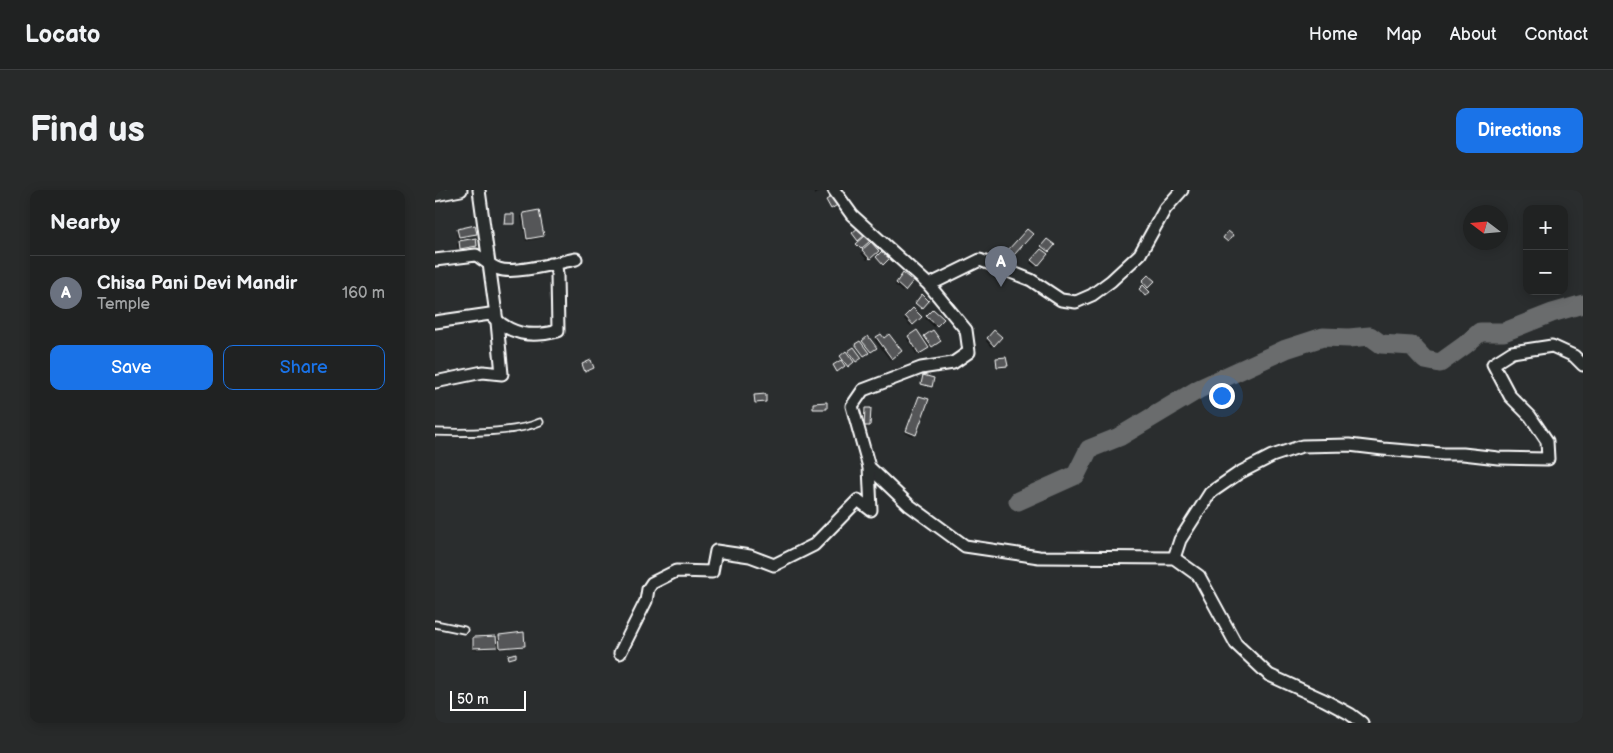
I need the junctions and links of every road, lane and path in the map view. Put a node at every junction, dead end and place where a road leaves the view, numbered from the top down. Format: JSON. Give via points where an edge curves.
{"nodes":[{"id":1,"x":461,"y":190,"type":"edge"},
{"id":2,"x":479,"y":190,"type":"edge"},
{"id":3,"x":834,"y":190,"type":"edge"},
{"id":4,"x":1182,"y":190,"type":"edge"},
{"id":5,"x":435,"y":195,"type":"edge"},
{"id":6,"x":576,"y":259,"type":"dead end"},
{"id":7,"x":435,"y":260,"type":"edge"},
{"id":8,"x":489,"y":263,"type":"junction"},
{"id":9,"x":550,"y":264,"type":"junction"},
{"id":10,"x":929,"y":285,"type":"junction"},
{"id":11,"x":435,"y":322,"type":"edge"},
{"id":12,"x":497,"y":322,"type":"junction"},
{"id":13,"x":1583,"y":365,"type":"edge"},
{"id":14,"x":435,"y":382,"type":"edge"},
{"id":15,"x":540,"y":422,"type":"dead end"},
{"id":16,"x":435,"y":432,"type":"edge"},
{"id":17,"x":869,"y":467,"type":"junction"},
{"id":18,"x":1174,"y":558,"type":"junction"},
{"id":19,"x":435,"y":624,"type":"edge"},
{"id":20,"x":464,"y":630,"type":"dead end"},
{"id":21,"x":619,"y":653,"type":"dead end"},
{"id":22,"x":1362,"y":723,"type":"edge"}],
"edges":[{"from":1,"to":5,"type":"street"},
{"from":2,"to":8,"type":"street"},
{"from":3,"to":10,"type":"street","via":[[852,215]]},
{"from":4,"to":10,"type":"street","via":[[1165,209],[1140,254],[1098,290],[1076,302],[1061,300],[1031,280],[980,260]]},
{"from":6,"to":9,"type":"street"},
{"from":7,"to":8,"type":"street","via":[[476,255]]},
{"from":8,"to":9,"type":"street","via":[[503,270]]},
{"from":8,"to":12,"type":"street"},
{"from":9,"to":12,"type":"street","via":[[557,274],[558,332],[521,334]]},
{"from":10,"to":17,"type":"street","via":[[966,330],[969,352],[953,363],[921,368],[863,390],[852,406]]},
{"from":11,"to":12,"type":"street","via":[[490,314]]},
{"from":12,"to":14,"type":"street","via":[[502,374],[483,372]]},
{"from":13,"to":18,"type":"street","via":[[1575,356],[1552,346],[1511,352],[1493,364],[1510,396],[1530,416],[1547,441],[1548,459],[1498,458],[1349,445],[1302,446],[1272,456],[1211,493],[1180,540]]},
{"from":15,"to":16,"type":"lane","via":[[520,428]]},
{"from":17,"to":18,"type":"street","via":[[909,505],[965,546],[1039,557]]},
{"from":17,"to":21,"type":"street","via":[[871,510],[858,500],[814,545],[774,564],[716,551],[712,572],[676,571],[652,583]]},
{"from":18,"to":22,"type":"street","via":[[1199,576],[1236,644],[1269,675],[1324,700]]},
{"from":19,"to":20,"type":"lane"}]}
